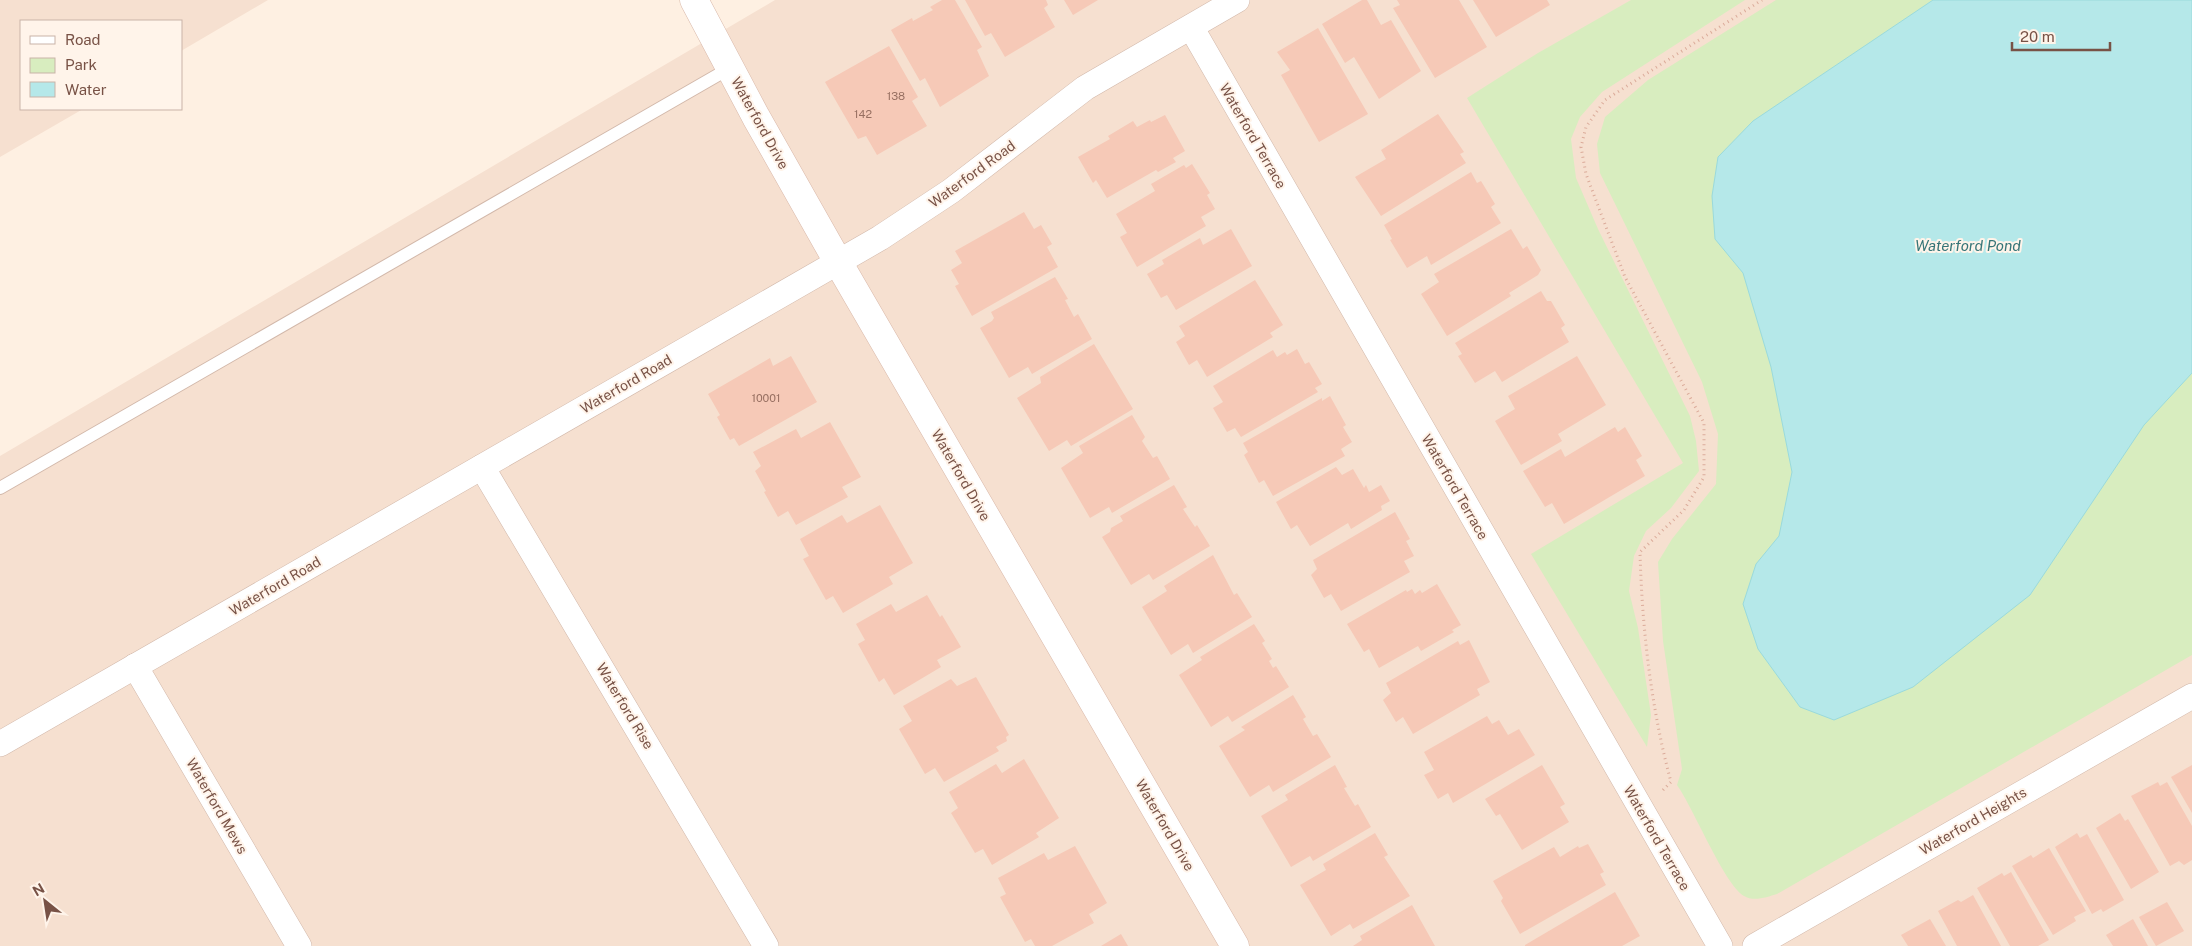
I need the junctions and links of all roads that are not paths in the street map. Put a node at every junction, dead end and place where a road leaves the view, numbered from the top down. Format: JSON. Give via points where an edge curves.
{"nodes":[{"id":1,"x":694,"y":0,"type":"edge"},
{"id":2,"x":1237,"y":0,"type":"edge"},
{"id":3,"x":1191,"y":27,"type":"junction"},
{"id":4,"x":730,"y":68,"type":"junction"},
{"id":5,"x":838,"y":262,"type":"junction"},
{"id":6,"x":482,"y":466,"type":"junction"},
{"id":7,"x":0,"y":488,"type":"edge"},
{"id":8,"x":135,"y":666,"type":"junction"},
{"id":9,"x":2192,"y":696,"type":"edge"},
{"id":10,"x":0,"y":744,"type":"edge"},
{"id":11,"x":299,"y":946,"type":"edge"},
{"id":12,"x":766,"y":946,"type":"edge"},
{"id":13,"x":1235,"y":946,"type":"edge"},
{"id":14,"x":1720,"y":946,"type":"edge"},
{"id":15,"x":1754,"y":946,"type":"edge"}],
"edges":[{"from":1,"to":4,"type":"street","name":"Waterford Drive"},
{"from":2,"to":3,"type":"street","name":"Waterford Road"},
{"from":3,"to":5,"type":"street","name":"Waterford Road","via":[[1085,88],[951,191]]},
{"from":3,"to":14,"type":"street","name":"Waterford Terrace"},
{"from":4,"to":5,"type":"street","name":"Waterford Drive"},
{"from":4,"to":7,"type":"lane"},
{"from":5,"to":6,"type":"street","name":"Waterford Road"},
{"from":5,"to":13,"type":"street","name":"Waterford Drive"},
{"from":6,"to":8,"type":"street","name":"Waterford Road"},
{"from":6,"to":12,"type":"street","name":"Waterford Rise"},
{"from":8,"to":10,"type":"street","name":"Waterford Road"},
{"from":8,"to":11,"type":"street","name":"Waterford Mews"},
{"from":9,"to":15,"type":"street","name":"Waterford Heights"}]}
